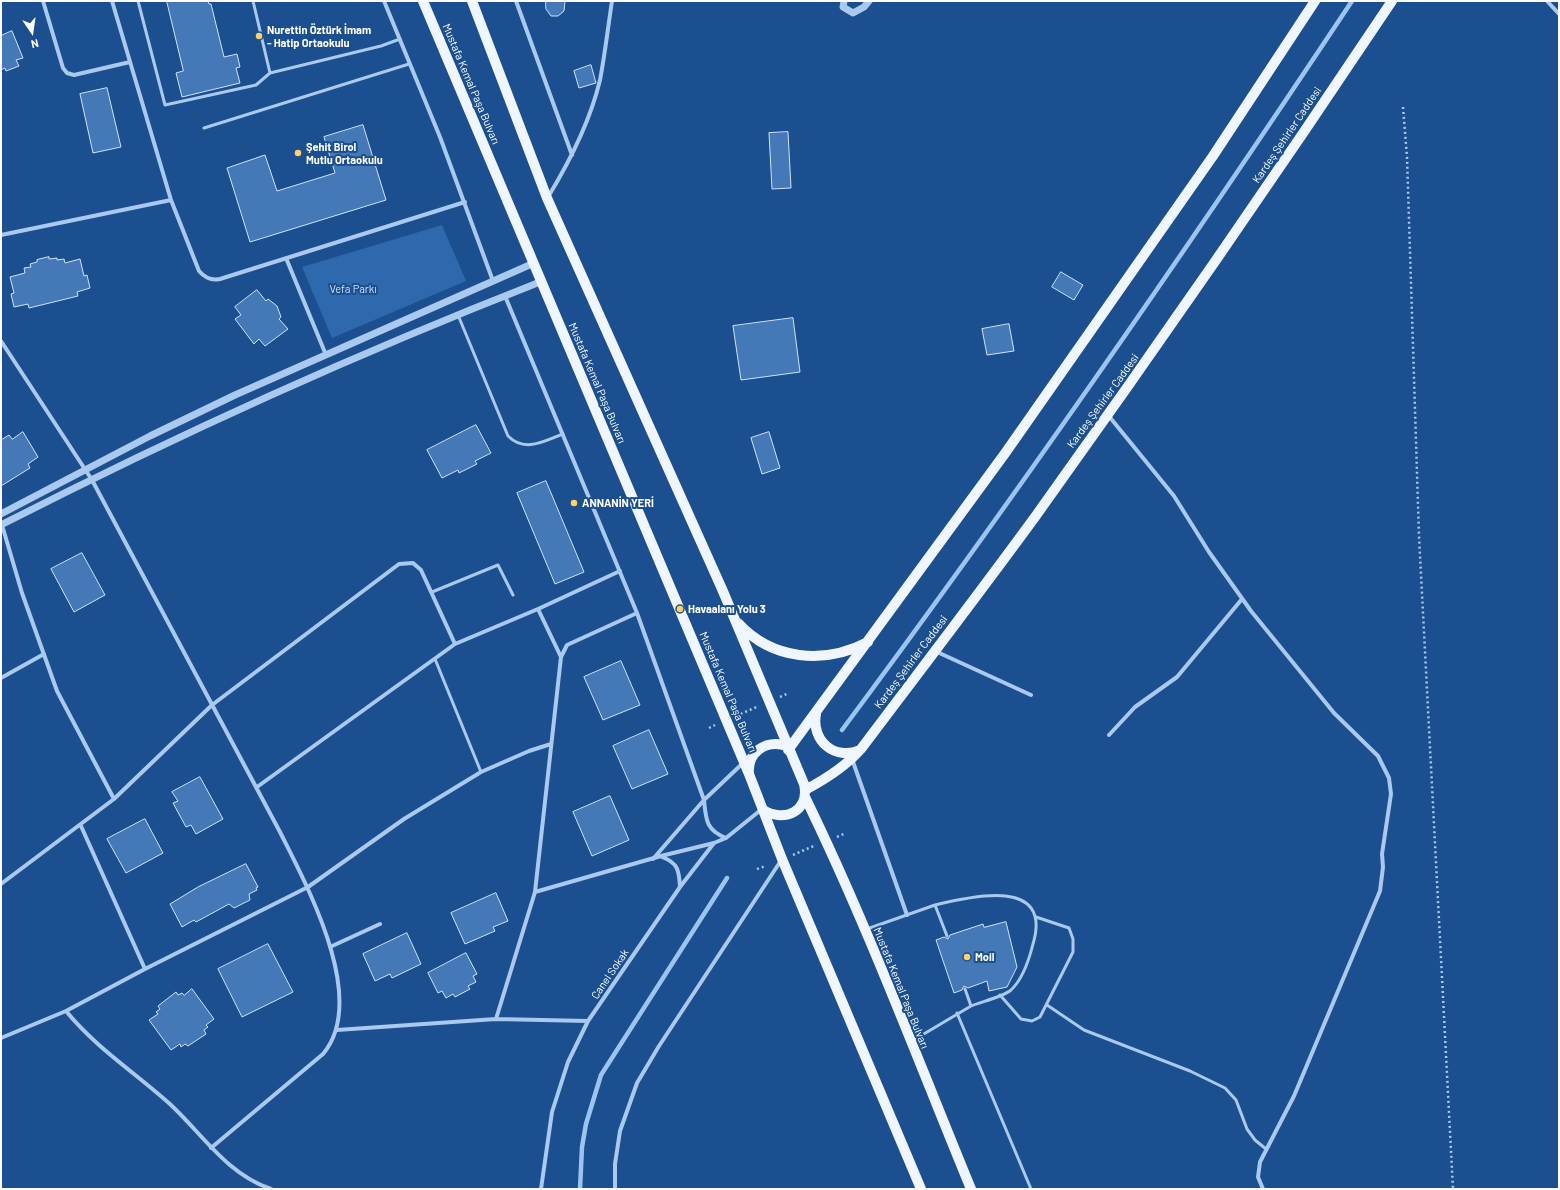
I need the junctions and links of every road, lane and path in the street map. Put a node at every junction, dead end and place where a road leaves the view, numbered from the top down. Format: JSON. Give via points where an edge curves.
{"nodes":[{"id":1,"x":43,"y":1,"type":"edge"},
{"id":2,"x":112,"y":1,"type":"edge"},
{"id":3,"x":138,"y":1,"type":"edge"},
{"id":4,"x":253,"y":1,"type":"edge"},
{"id":5,"x":384,"y":1,"type":"edge"},
{"id":6,"x":423,"y":1,"type":"edge"},
{"id":7,"x":472,"y":1,"type":"edge"},
{"id":8,"x":516,"y":1,"type":"edge"},
{"id":9,"x":612,"y":1,"type":"edge"},
{"id":10,"x":844,"y":1,"type":"edge"},
{"id":11,"x":868,"y":1,"type":"edge"},
{"id":12,"x":1314,"y":1,"type":"edge"},
{"id":13,"x":1392,"y":1,"type":"edge"},
{"id":14,"x":1547,"y":1,"type":"edge"},
{"id":15,"x":1559,"y":14,"type":"edge"},
{"id":16,"x":400,"y":39,"type":"junction"},
{"id":17,"x":130,"y":62,"type":"junction"},
{"id":18,"x":409,"y":64,"type":"junction"},
{"id":19,"x":270,"y":73,"type":"junction"},
{"id":20,"x":1403,"y":107,"type":"dead end"},
{"id":21,"x":204,"y":128,"type":"dead end"},
{"id":22,"x":572,"y":155,"type":"junction"},
{"id":23,"x":547,"y":198,"type":"junction"},
{"id":24,"x":171,"y":200,"type":"junction"},
{"id":25,"x":465,"y":202,"type":"junction"},
{"id":26,"x":1,"y":235,"type":"edge"},
{"id":27,"x":286,"y":258,"type":"junction"},
{"id":28,"x":534,"y":263,"type":"junction"},
{"id":29,"x":493,"y":281,"type":"junction"},
{"id":30,"x":540,"y":282,"type":"junction"},
{"id":31,"x":505,"y":296,"type":"junction"},
{"id":32,"x":458,"y":315,"type":"junction"},
{"id":33,"x":1,"y":341,"type":"edge"},
{"id":34,"x":326,"y":355,"type":"junction"},
{"id":35,"x":1108,"y":415,"type":"junction"},
{"id":36,"x":563,"y":434,"type":"junction"},
{"id":37,"x":85,"y":470,"type":"junction"},
{"id":38,"x":92,"y":480,"type":"junction"},
{"id":39,"x":1,"y":514,"type":"edge"},
{"id":40,"x":1,"y":525,"type":"edge"},
{"id":41,"x":620,"y":571,"type":"junction"},
{"id":42,"x":432,"y":592,"type":"junction"},
{"id":43,"x":513,"y":595,"type":"dead end"},
{"id":44,"x":1242,"y":599,"type":"junction"},
{"id":45,"x":538,"y":609,"type":"junction"},
{"id":46,"x":637,"y":613,"type":"junction"},
{"id":47,"x":734,"y":618,"type":"junction"},
{"id":48,"x":870,"y":641,"type":"junction"},
{"id":49,"x":455,"y":644,"type":"junction"},
{"id":50,"x":935,"y":650,"type":"junction"},
{"id":51,"x":44,"y":654,"type":"junction"},
{"id":52,"x":561,"y":657,"type":"junction"},
{"id":53,"x":436,"y":659,"type":"junction"},
{"id":54,"x":1,"y":678,"type":"edge"},
{"id":55,"x":789,"y":693,"type":"dead end"},
{"id":56,"x":1032,"y":694,"type":"dead end"},
{"id":57,"x":769,"y":702,"type":"junction"},
{"id":58,"x":212,"y":705,"type":"junction"},
{"id":59,"x":816,"y":714,"type":"junction"},
{"id":60,"x":727,"y":720,"type":"junction"},
{"id":61,"x":709,"y":728,"type":"dead end"},
{"id":62,"x":1109,"y":734,"type":"dead end"},
{"id":63,"x":551,"y":744,"type":"junction"},
{"id":64,"x":788,"y":748,"type":"junction"},
{"id":65,"x":861,"y":749,"type":"junction"},
{"id":66,"x":852,"y":760,"type":"junction"},
{"id":67,"x":744,"y":762,"type":"junction"},
{"id":68,"x":481,"y":772,"type":"junction"},
{"id":69,"x":749,"y":774,"type":"junction"},
{"id":70,"x":257,"y":787,"type":"junction"},
{"id":71,"x":805,"y":794,"type":"junction"},
{"id":72,"x":114,"y":799,"type":"junction"},
{"id":73,"x":704,"y":800,"type":"junction"},
{"id":74,"x":763,"y":809,"type":"junction"},
{"id":75,"x":81,"y":826,"type":"junction"},
{"id":76,"x":846,"y":833,"type":"dead end"},
{"id":77,"x":726,"y":838,"type":"junction"},
{"id":78,"x":826,"y":841,"type":"junction"},
{"id":79,"x":714,"y":843,"type":"junction"},
{"id":80,"x":661,"y":856,"type":"junction"},
{"id":81,"x":653,"y":859,"type":"junction"},
{"id":82,"x":782,"y":859,"type":"junction"},
{"id":83,"x":757,"y":869,"type":"dead end"},
{"id":84,"x":1,"y":884,"type":"edge"},
{"id":85,"x":680,"y":887,"type":"junction"},
{"id":86,"x":308,"y":888,"type":"junction"},
{"id":87,"x":534,"y":892,"type":"junction"},
{"id":88,"x":936,"y":905,"type":"junction"},
{"id":89,"x":907,"y":915,"type":"junction"},
{"id":90,"x":1036,"y":917,"type":"junction"},
{"id":91,"x":380,"y":924,"type":"dead end"},
{"id":92,"x":864,"y":930,"type":"junction"},
{"id":93,"x":947,"y":936,"type":"dead end"},
{"id":94,"x":330,"y":947,"type":"junction"},
{"id":95,"x":145,"y":969,"type":"junction"},
{"id":96,"x":965,"y":989,"type":"dead end"},
{"id":97,"x":1000,"y":995,"type":"junction"},
{"id":98,"x":1046,"y":1005,"type":"junction"},
{"id":99,"x":971,"y":1006,"type":"junction"},
{"id":100,"x":66,"y":1011,"type":"junction"},
{"id":101,"x":957,"y":1013,"type":"junction"},
{"id":102,"x":496,"y":1019,"type":"junction"},
{"id":103,"x":588,"y":1021,"type":"junction"},
{"id":104,"x":337,"y":1030,"type":"junction"},
{"id":105,"x":1,"y":1038,"type":"edge"},
{"id":106,"x":910,"y":1042,"type":"junction"},
{"id":107,"x":211,"y":1148,"type":"junction"},
{"id":108,"x":1266,"y":1149,"type":"junction"},
{"id":109,"x":271,"y":1189,"type":"edge"},
{"id":110,"x":541,"y":1189,"type":"edge"},
{"id":111,"x":615,"y":1189,"type":"edge"},
{"id":112,"x":921,"y":1189,"type":"edge"},
{"id":113,"x":972,"y":1189,"type":"edge"},
{"id":114,"x":1031,"y":1189,"type":"edge"},
{"id":115,"x":1263,"y":1189,"type":"edge"},
{"id":116,"x":1453,"y":1189,"type":"edge"}],
"edges":[{"from":1,"to":17,"type":"street","via":[[66,72],[74,75]]},
{"from":2,"to":17,"type":"street"},
{"from":3,"to":19,"type":"lane","via":[[165,105],[256,85]]},
{"from":4,"to":19,"type":"lane"},
{"from":5,"to":16,"type":"street"},
{"from":6,"to":28,"type":"main road","name":"Mustafa Kemal Paşa Bulvarı"},
{"from":7,"to":23,"type":"main road"},
{"from":8,"to":22,"type":"street"},
{"from":9,"to":22,"type":"street","via":[[600,80],[588,118]]},
{"from":10,"to":11,"type":"street","via":[[843,7],[853,13],[864,7]]},
{"from":12,"to":48,"type":"main road","via":[[1213,156]]},
{"from":13,"to":35,"type":"main road","name":"Kardeş Şehirler Caddesi","via":[[1307,129]]},
{"from":14,"to":15,"type":"street"},
{"from":16,"to":18,"type":"street"},
{"from":16,"to":19,"type":"lane"},
{"from":17,"to":24,"type":"street"},
{"from":18,"to":21,"type":"lane"},
{"from":18,"to":25,"type":"street"},
{"from":20,"to":116,"type":"path","via":[[1407,158],[1420,551]]},
{"from":22,"to":23,"type":"street"},
{"from":23,"to":47,"type":"main road"},
{"from":24,"to":26,"type":"street"},
{"from":24,"to":27,"type":"street","via":[[199,272],[208,279],[220,279]]},
{"from":25,"to":27,"type":"street"},
{"from":25,"to":29,"type":"street"},
{"from":27,"to":34,"type":"street"},
{"from":28,"to":29,"type":"street"},
{"from":28,"to":30,"type":"main road","name":"Mustafa Kemal Paşa Bulvarı"},
{"from":29,"to":34,"type":"street"},
{"from":30,"to":31,"type":"street"},
{"from":30,"to":60,"type":"main road","name":"Mustafa Kemal Paşa Bulvarı"},
{"from":31,"to":32,"type":"street"},
{"from":31,"to":36,"type":"street"},
{"from":32,"to":36,"type":"lane","via":[[508,436],[525,446]]},
{"from":32,"to":38,"type":"street","via":[[268,395],[137,456]]},
{"from":33,"to":37,"type":"street"},
{"from":34,"to":37,"type":"street","via":[[235,395]]},
{"from":35,"to":44,"type":"street","via":[[1174,496]]},
{"from":35,"to":50,"type":"main road","name":"Kardeş Şehirler Caddesi"},
{"from":36,"to":41,"type":"street"},
{"from":37,"to":38,"type":"street"},
{"from":37,"to":39,"type":"street"},
{"from":38,"to":40,"type":"street"},
{"from":38,"to":58,"type":"street"},
{"from":40,"to":51,"type":"street"},
{"from":41,"to":45,"type":"street"},
{"from":41,"to":46,"type":"street"},
{"from":42,"to":43,"type":"lane","via":[[498,565]]},
{"from":42,"to":49,"type":"street"},
{"from":42,"to":58,"type":"street","via":[[422,570],[413,563],[399,564]]},
{"from":44,"to":62,"type":"street","via":[[1177,677],[1135,707]]},
{"from":44,"to":108,"type":"street","via":[[1334,712],[1378,756],[1389,778],[1391,794],[1378,897],[1294,1096]]},
{"from":45,"to":49,"type":"street"},
{"from":45,"to":52,"type":"street"},
{"from":46,"to":52,"type":"street","via":[[567,645]]},
{"from":46,"to":73,"type":"street"},
{"from":47,"to":48,"type":"main road","via":[[764,643],[801,656],[843,653]]},
{"from":47,"to":57,"type":"main road"},
{"from":48,"to":59,"type":"main road"},
{"from":49,"to":53,"type":"street"},
{"from":50,"to":56,"type":"street"},
{"from":50,"to":65,"type":"main road","name":"Kardeş Şehirler Caddesi"},
{"from":51,"to":54,"type":"street"},
{"from":51,"to":72,"type":"street","via":[[58,691]]},
{"from":52,"to":63,"type":"street"},
{"from":53,"to":68,"type":"lane"},
{"from":53,"to":70,"type":"street"},
{"from":55,"to":57,"type":"path"},
{"from":57,"to":60,"type":"path"},
{"from":57,"to":64,"type":"main road"},
{"from":58,"to":70,"type":"street"},
{"from":58,"to":72,"type":"street"},
{"from":59,"to":64,"type":"main road"},
{"from":59,"to":65,"type":"main road","via":[[814,722],[817,736],[827,747],[840,753]]},
{"from":60,"to":61,"type":"path"},
{"from":60,"to":67,"type":"main road","name":"Mustafa Kemal Paşa Bulvarı"},
{"from":63,"to":68,"type":"street"},
{"from":63,"to":87,"type":"street"},
{"from":64,"to":69,"type":"main road","via":[[775,744],[761,747],[749,761]]},
{"from":64,"to":71,"type":"main road"},
{"from":65,"to":66,"type":"main road","name":"Kardeş Şehirler Caddesi"},
{"from":66,"to":71,"type":"main road","name":"Kardeş Şehirler Caddesi"},
{"from":66,"to":89,"type":"street"},
{"from":67,"to":69,"type":"main road","name":"Mustafa Kemal Paşa Bulvarı"},
{"from":67,"to":73,"type":"street"},
{"from":68,"to":86,"type":"street","via":[[404,819]]},
{"from":69,"to":74,"type":"main road"},
{"from":70,"to":86,"type":"street"},
{"from":71,"to":74,"type":"main road","via":[[798,809],[787,815],[775,815]]},
{"from":71,"to":78,"type":"main road","name":"Mustafa Kemal Paşa Bulvarı"},
{"from":72,"to":75,"type":"street"},
{"from":73,"to":77,"type":"street","via":[[706,818],[714,833]]},
{"from":73,"to":81,"type":"street"},
{"from":74,"to":77,"type":"street","name":"Canel Sokak"},
{"from":74,"to":82,"type":"main road"},
{"from":75,"to":84,"type":"street"},
{"from":75,"to":95,"type":"street"},
{"from":76,"to":78,"type":"path"},
{"from":77,"to":79,"type":"street","name":"Canel Sokak"},
{"from":78,"to":82,"type":"path"},
{"from":78,"to":92,"type":"main road","name":"Mustafa Kemal Paşa Bulvarı"},
{"from":79,"to":80,"type":"street"},
{"from":79,"to":85,"type":"street","name":"Canel Sokak"},
{"from":80,"to":81,"type":"street"},
{"from":80,"to":85,"type":"street","via":[[673,861],[679,871]]},
{"from":81,"to":87,"type":"street"},
{"from":82,"to":83,"type":"path"},
{"from":82,"to":111,"type":"street","via":[[659,1046],[638,1083],[620,1131],[615,1164]]},
{"from":82,"to":112,"type":"main road"},
{"from":85,"to":103,"type":"street","name":"Canel Sokak"},
{"from":86,"to":94,"type":"street"},
{"from":86,"to":95,"type":"street"},
{"from":87,"to":102,"type":"street"},
{"from":88,"to":89,"type":"lane"},
{"from":88,"to":90,"type":"lane","via":[[965,897],[995,894],[1027,904]]},
{"from":88,"to":93,"type":"lane"},
{"from":89,"to":92,"type":"lane"},
{"from":90,"to":97,"type":"lane","via":[[1037,931],[1021,977],[1010,991]]},
{"from":90,"to":98,"type":"lane","via":[[1069,928],[1074,945],[1073,952]]},
{"from":91,"to":94,"type":"street"},
{"from":92,"to":106,"type":"main road","name":"Mustafa Kemal Paşa Bulvarı"},
{"from":94,"to":104,"type":"street","via":[[339,997]]},
{"from":95,"to":100,"type":"street"},
{"from":96,"to":99,"type":"lane"},
{"from":97,"to":98,"type":"lane","via":[[1021,1019],[1026,1021],[1040,1017]]},
{"from":97,"to":99,"type":"lane"},
{"from":98,"to":108,"type":"lane","via":[[1084,1030],[1190,1071],[1225,1088],[1236,1100],[1247,1129]]},
{"from":99,"to":101,"type":"lane"},
{"from":100,"to":105,"type":"street"},
{"from":100,"to":107,"type":"street","via":[[80,1028],[172,1106]]},
{"from":101,"to":106,"type":"lane"},
{"from":101,"to":114,"type":"lane"},
{"from":102,"to":103,"type":"street"},
{"from":102,"to":104,"type":"street"},
{"from":103,"to":110,"type":"street","name":"Canel Sokak","via":[[568,1062],[552,1112]]},
{"from":104,"to":107,"type":"street","via":[[324,1054]]},
{"from":106,"to":113,"type":"main road","name":"Mustafa Kemal Paşa Bulvarı"},
{"from":107,"to":109,"type":"street","via":[[246,1177]]},
{"from":108,"to":115,"type":"street","via":[[1260,1162],[1258,1177]]}]}
